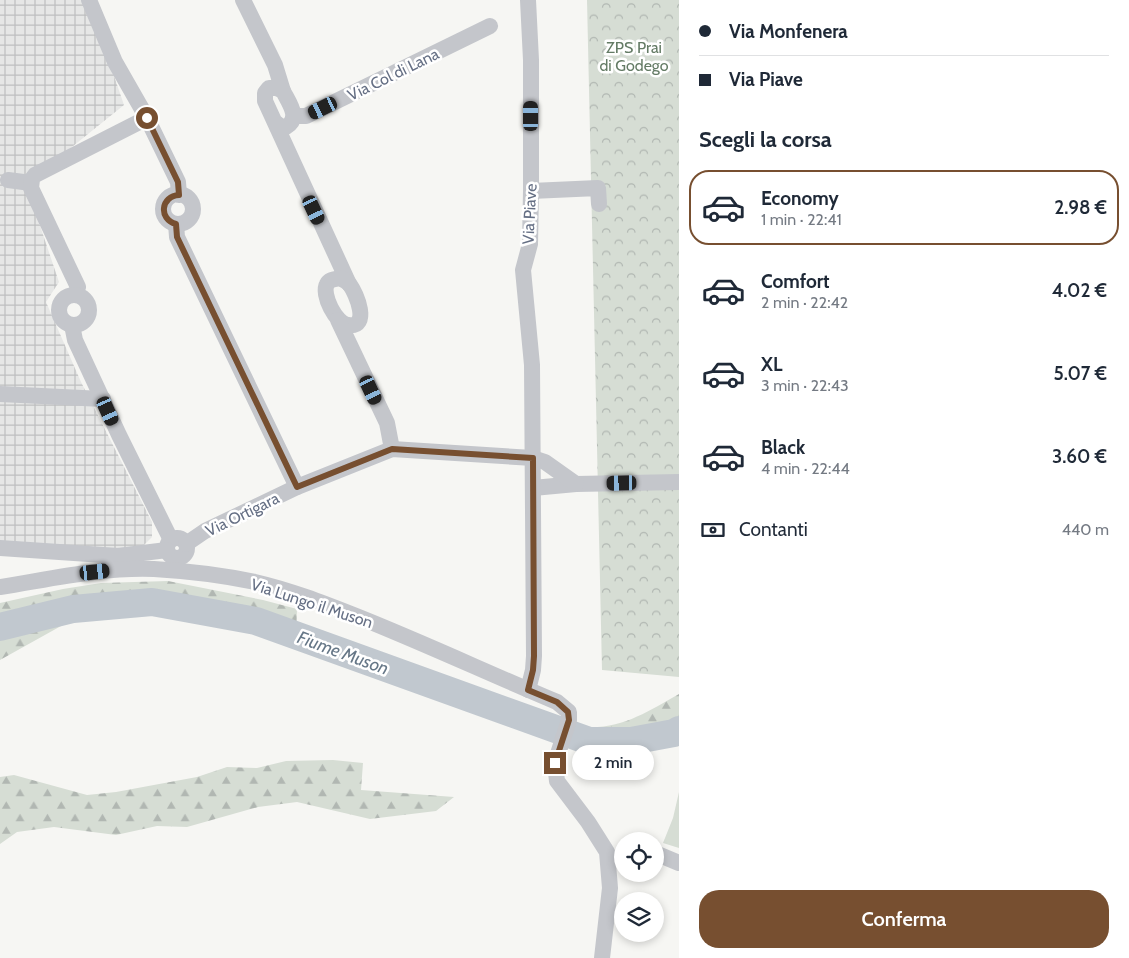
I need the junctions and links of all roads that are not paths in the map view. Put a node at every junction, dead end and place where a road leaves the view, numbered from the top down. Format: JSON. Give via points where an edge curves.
{"nodes":[{"id":1,"x":89,"y":0,"type":"edge"},
{"id":2,"x":243,"y":0,"type":"edge"},
{"id":3,"x":528,"y":0,"type":"edge"},
{"id":4,"x":490,"y":26,"type":"dead end"},
{"id":5,"x":147,"y":118,"type":"junction"},
{"id":6,"x":284,"y":126,"type":"junction"},
{"id":7,"x":3,"y":180,"type":"edge"},
{"id":8,"x":31,"y":183,"type":"junction"},
{"id":9,"x":531,"y":191,"type":"junction"},
{"id":10,"x":599,"y":204,"type":"dead end"},
{"id":11,"x":338,"y":262,"type":"junction"},
{"id":12,"x":331,"y":279,"type":"junction"},
{"id":13,"x":349,"y":284,"type":"junction"},
{"id":14,"x":345,"y":322,"type":"junction"},
{"id":15,"x":0,"y":394,"type":"edge"},
{"id":16,"x":103,"y":399,"type":"junction"},
{"id":17,"x":392,"y":449,"type":"junction"},
{"id":18,"x":533,"y":458,"type":"junction"},
{"id":19,"x":679,"y":482,"type":"edge"},
{"id":20,"x":579,"y":484,"type":"junction"},
{"id":21,"x":297,"y":487,"type":"junction"},
{"id":22,"x":533,"y":488,"type":"junction"},
{"id":23,"x":175,"y":545,"type":"junction"},
{"id":24,"x":0,"y":548,"type":"edge"},
{"id":25,"x":0,"y":587,"type":"edge"},
{"id":26,"x":528,"y":690,"type":"junction"},
{"id":27,"x":614,"y":851,"type":"edge"},
{"id":28,"x":664,"y":857,"type":"edge"},
{"id":29,"x":614,"y":859,"type":"edge"},
{"id":30,"x":679,"y":863,"type":"edge"},
{"id":31,"x":602,"y":958,"type":"edge"}],
"edges":[{"from":1,"to":5,"type":"street","via":[[115,62]]},
{"from":2,"to":6,"type":"street","via":[[275,65],[278,89],[269,88],[265,101]]},
{"from":3,"to":9,"type":"street","name":"Via Piave"},
{"from":4,"to":6,"type":"street","name":"Via Col di Lana"},
{"from":5,"to":8,"type":"street","via":[[36,175]]},
{"from":5,"to":21,"type":"street","via":[[178,182],[179,195],[189,199],[192,206],[192,214],[187,221],[176,224],[177,237]]},
{"from":6,"to":11,"type":"street"},
{"from":7,"to":8,"type":"street"},
{"from":8,"to":16,"type":"street","via":[[78,287],[75,295],[62,302],[60,311],[64,320],[72,325],[75,340]]},
{"from":9,"to":10,"type":"street","via":[[598,188]]},
{"from":9,"to":18,"type":"street","name":"Via Piave","via":[[530,244],[523,270],[532,365]]},
{"from":11,"to":12,"type":"street"},
{"from":11,"to":13,"type":"street"},
{"from":12,"to":13,"type":"street","via":[[340,278]]},
{"from":12,"to":14,"type":"street","via":[[326,284],[325,295]]},
{"from":13,"to":14,"type":"street","via":[[361,308],[361,316],[358,322]]},
{"from":14,"to":17,"type":"street","via":[[348,341],[387,423]]},
{"from":15,"to":16,"type":"street"},
{"from":16,"to":23,"type":"street"},
{"from":17,"to":18,"type":"street","name":"Via Ortigara"},
{"from":17,"to":21,"type":"street","name":"Via Ortigara"},
{"from":18,"to":20,"type":"street"},
{"from":18,"to":22,"type":"street","name":"Via Piave"},
{"from":19,"to":20,"type":"street"},
{"from":20,"to":22,"type":"street"},
{"from":21,"to":23,"type":"street","name":"Via Ortigara"},
{"from":22,"to":26,"type":"street","name":"Via Piave","via":[[534,656]]},
{"from":23,"to":24,"type":"street","via":[[118,556]]},
{"from":25,"to":26,"type":"street","name":"Via Lungo il Muson","via":[[112,570],[153,569],[229,577],[317,601]]},
{"from":26,"to":27,"type":"street","name":"Via Lungo il Muson","via":[[557,702],[568,712],[569,720],[555,763],[557,781]]},
{"from":28,"to":30,"type":"street"},
{"from":29,"to":31,"type":"street"}]}
